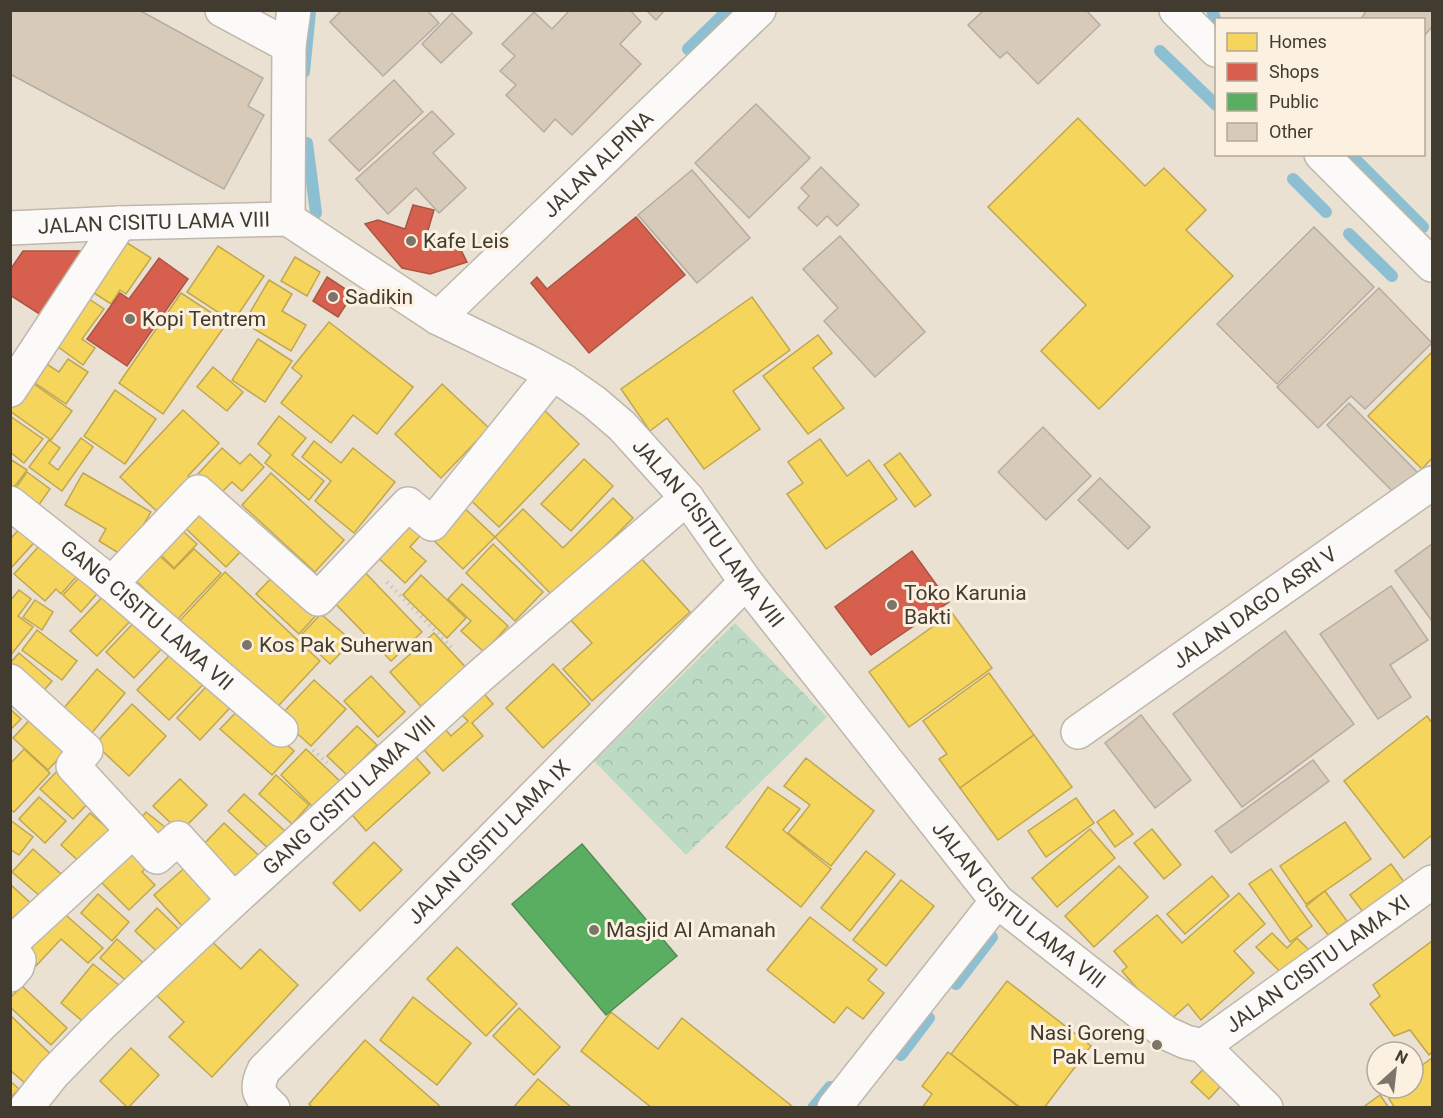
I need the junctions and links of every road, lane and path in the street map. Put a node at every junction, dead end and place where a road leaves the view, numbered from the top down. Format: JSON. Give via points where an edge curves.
{"nodes":[{"id":1,"x":222,"y":10,"type":"edge"},
{"id":2,"x":294,"y":10,"type":"edge"},
{"id":3,"x":759,"y":10,"type":"edge"},
{"id":4,"x":1176,"y":10,"type":"edge"},
{"id":5,"x":289,"y":46,"type":"junction"},
{"id":6,"x":1215,"y":49,"type":"edge"},
{"id":7,"x":1324,"y":156,"type":"edge"},
{"id":8,"x":288,"y":219,"type":"junction"},
{"id":9,"x":120,"y":223,"type":"junction"},
{"id":10,"x":10,"y":228,"type":"edge"},
{"id":11,"x":1432,"y":265,"type":"edge"},
{"id":12,"x":438,"y":318,"type":"junction"},
{"id":13,"x":552,"y":375,"type":"junction"},
{"id":14,"x":10,"y":390,"type":"edge"},
{"id":15,"x":1432,"y":483,"type":"edge"},
{"id":16,"x":687,"y":498,"type":"junction"},
{"id":17,"x":10,"y":502,"type":"edge"},
{"id":18,"x":361,"y":555,"type":"junction"},
{"id":19,"x":746,"y":582,"type":"junction"},
{"id":20,"x":111,"y":584,"type":"junction"},
{"id":21,"x":480,"y":676,"type":"junction"},
{"id":22,"x":10,"y":681,"type":"edge"},
{"id":23,"x":280,"y":730,"type":"dead end"},
{"id":24,"x":1078,"y":732,"type":"dead end"},
{"id":25,"x":133,"y":831,"type":"junction"},
{"id":26,"x":1432,"y":882,"type":"edge"},
{"id":27,"x":234,"y":900,"type":"junction"},
{"id":28,"x":997,"y":901,"type":"junction"},
{"id":29,"x":10,"y":945,"type":"edge"},
{"id":30,"x":10,"y":975,"type":"edge"},
{"id":31,"x":1203,"y":1046,"type":"junction"},
{"id":32,"x":26,"y":1107,"type":"edge"},
{"id":33,"x":273,"y":1107,"type":"edge"},
{"id":34,"x":834,"y":1107,"type":"edge"},
{"id":35,"x":1266,"y":1107,"type":"edge"}],
"edges":[{"from":1,"to":5,"type":"street"},
{"from":2,"to":5,"type":"street"},
{"from":3,"to":12,"type":"street","name":"JALAN ALPINA"},
{"from":4,"to":6,"type":"street"},
{"from":5,"to":8,"type":"street"},
{"from":7,"to":11,"type":"street"},
{"from":8,"to":9,"type":"street","name":"JALAN CISITU LAMA VIII"},
{"from":8,"to":12,"type":"street","name":"JALAN CISITU LAMA VIII"},
{"from":9,"to":10,"type":"street","name":"JALAN CISITU LAMA VIII"},
{"from":9,"to":14,"type":"street"},
{"from":12,"to":13,"type":"street","name":"JALAN CISITU LAMA VIII"},
{"from":13,"to":16,"type":"street","name":"JALAN CISITU LAMA VIII","via":[[622,426]]},
{"from":13,"to":18,"type":"street","via":[[432,524],[408,504]]},
{"from":15,"to":24,"type":"street","name":"JALAN DAGO ASRI V"},
{"from":16,"to":19,"type":"street","name":"JALAN CISITU LAMA VIII"},
{"from":16,"to":21,"type":"street","name":"GANG CISITU LAMA VIII"},
{"from":17,"to":20,"type":"street","name":"GANG CISITU LAMA VII"},
{"from":18,"to":20,"type":"street","via":[[318,599],[198,492]]},
{"from":18,"to":21,"type":"path"},
{"from":19,"to":28,"type":"street","name":"JALAN CISITU LAMA VIII"},
{"from":19,"to":33,"type":"street","name":"JALAN CISITU LAMA IX","via":[[264,1070],[258,1082],[261,1097]]},
{"from":20,"to":23,"type":"street","name":"GANG CISITU LAMA VII"},
{"from":21,"to":27,"type":"street","name":"GANG CISITU LAMA VIII"},
{"from":22,"to":25,"type":"street","via":[[86,750],[73,766]]},
{"from":25,"to":27,"type":"street","via":[[157,857],[178,838]]},
{"from":25,"to":29,"type":"street"},
{"from":26,"to":31,"type":"street","name":"JALAN CISITU LAMA XI"},
{"from":27,"to":32,"type":"street","name":"GANG CISITU LAMA VIII","via":[[102,1024]]},
{"from":28,"to":31,"type":"street","name":"JALAN CISITU LAMA VIII","via":[[1166,1033]]},
{"from":28,"to":34,"type":"street"},
{"from":29,"to":30,"type":"street","via":[[19,960]]},
{"from":31,"to":35,"type":"street","name":"JALAN CISITU LAMA VIII"}]}
